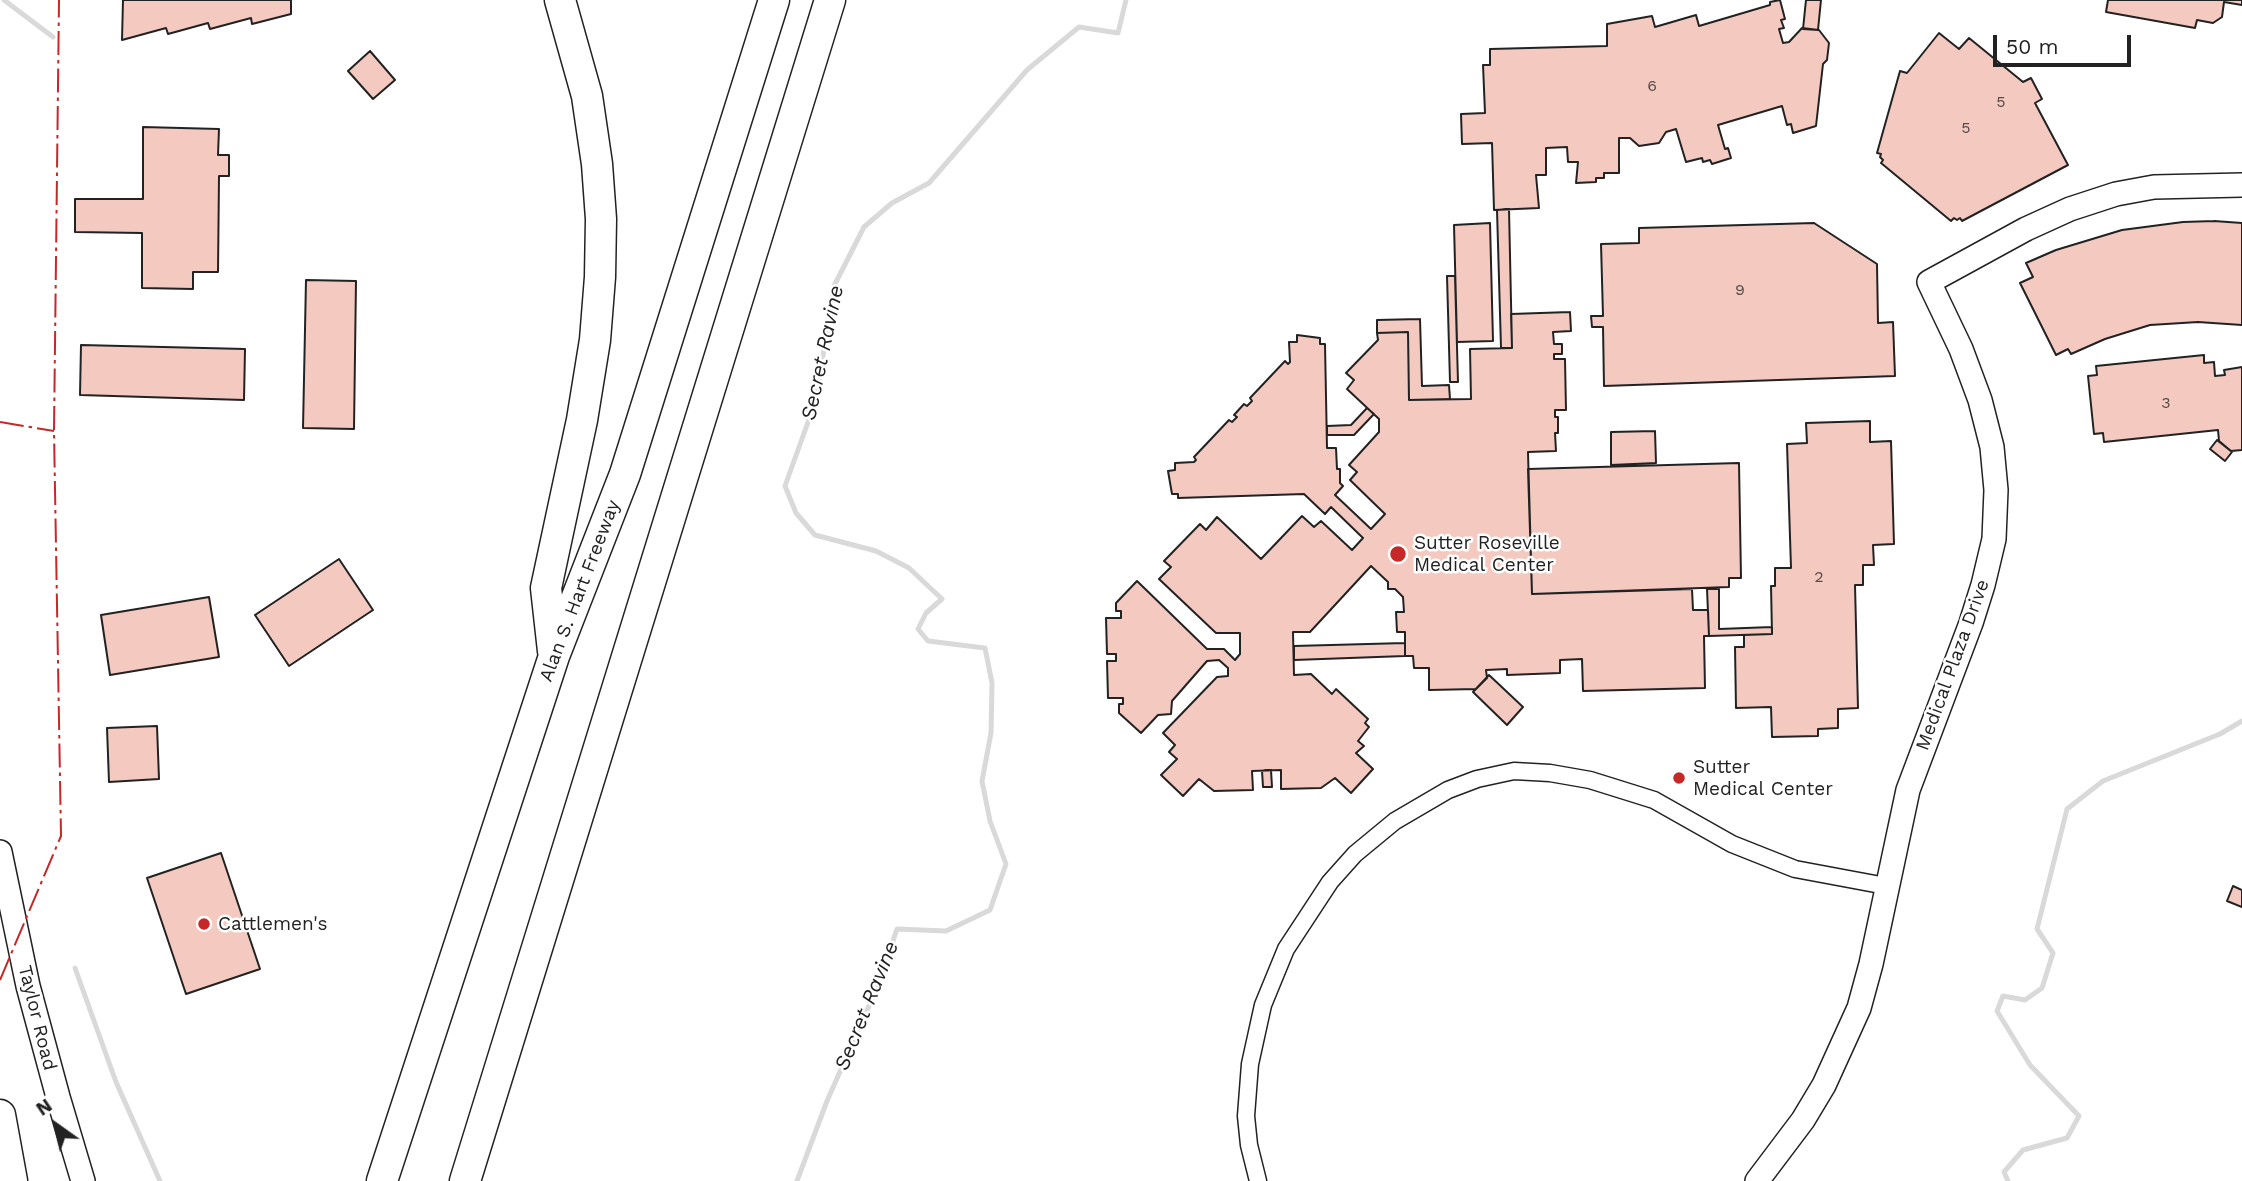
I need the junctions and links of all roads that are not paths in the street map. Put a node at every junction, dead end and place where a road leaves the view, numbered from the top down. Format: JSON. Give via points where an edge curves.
{"nodes":[{"id":1,"x":560,"y":0,"type":"edge"},
{"id":2,"x":774,"y":0,"type":"edge"},
{"id":3,"x":830,"y":0,"type":"edge"},
{"id":4,"x":2242,"y":185,"type":"edge"},
{"id":5,"x":554,"y":656,"type":"junction"},
{"id":6,"x":0,"y":852,"type":"edge"},
{"id":7,"x":1886,"y":886,"type":"junction"},
{"id":8,"x":0,"y":1115,"type":"edge"},
{"id":9,"x":12,"y":1181,"type":"edge"},
{"id":10,"x":83,"y":1181,"type":"edge"},
{"id":11,"x":382,"y":1181,"type":"edge"},
{"id":12,"x":465,"y":1181,"type":"edge"},
{"id":13,"x":1258,"y":1181,"type":"edge"},
{"id":14,"x":1757,"y":1181,"type":"edge"}],
"edges":[{"from":1,"to":5,"type":"highway","via":[[587,96],[597,164],[601,254],[596,340],[585,407],[546,588]]},
{"from":2,"to":5,"type":"highway","name":"Alan S. Hart Freeway","via":[[625,474]]},
{"from":3,"to":12,"type":"highway"},
{"from":4,"to":7,"type":"street","name":"Medical Plaza Drive","via":[[2154,187],[2116,194],[2026,229],[1929,282],[1961,349],[1992,447],[1994,539],[1971,623],[1908,790]]},
{"from":5,"to":11,"type":"highway","name":"Alan S. Hart Freeway"},
{"from":6,"to":10,"type":"street","name":"Taylor Road","via":[[28,986]]},
{"from":7,"to":13,"type":"street","via":[[1783,865],[1732,844],[1654,800],[1590,780],[1514,771],[1448,790],[1395,821],[1355,854],[1330,882],[1286,949],[1263,1005],[1250,1063],[1246,1116]]},
{"from":7,"to":14,"type":"street","name":"Medical Plaza Drive","via":[[1865,989],[1846,1040],[1802,1120]]},
{"from":8,"to":9,"type":"highway"}]}
